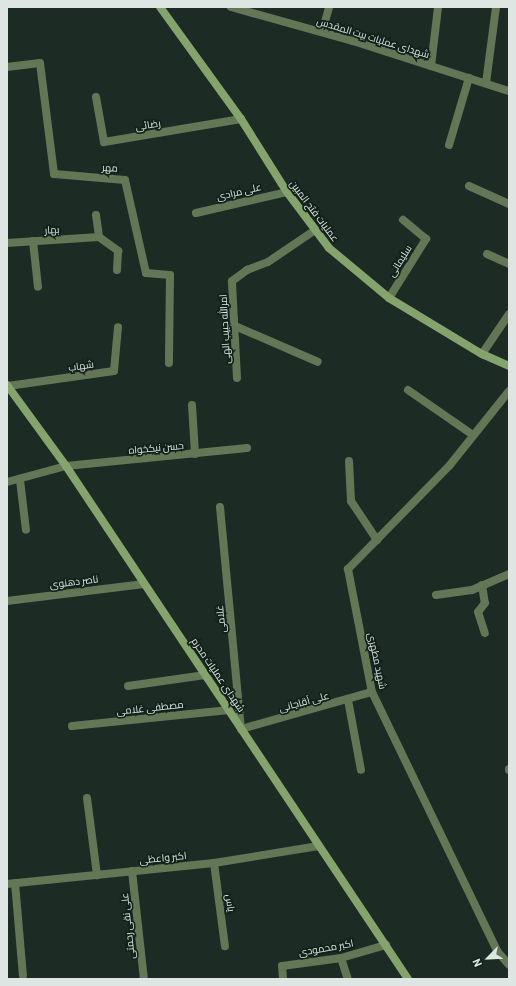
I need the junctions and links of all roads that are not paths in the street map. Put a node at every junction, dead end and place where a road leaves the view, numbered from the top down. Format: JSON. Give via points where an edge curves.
{"nodes":[{"id":1,"x":160,"y":7,"type":"edge"},
{"id":2,"x":231,"y":7,"type":"edge"},
{"id":3,"x":329,"y":7,"type":"edge"},
{"id":4,"x":438,"y":7,"type":"edge"},
{"id":5,"x":496,"y":7,"type":"edge"},
{"id":6,"x":249,"y":9,"type":"edge"},
{"id":7,"x":322,"y":32,"type":"junction"},
{"id":8,"x":431,"y":66,"type":"junction"},
{"id":9,"x":7,"y":67,"type":"edge"},
{"id":10,"x":469,"y":78,"type":"junction"},
{"id":11,"x":486,"y":83,"type":"junction"},
{"id":12,"x":509,"y":90,"type":"edge"},
{"id":13,"x":96,"y":97,"type":"dead end"},
{"id":14,"x":241,"y":120,"type":"junction"},
{"id":15,"x":450,"y":145,"type":"dead end"},
{"id":16,"x":469,"y":186,"type":"dead end"},
{"id":17,"x":287,"y":192,"type":"junction"},
{"id":18,"x":509,"y":204,"type":"edge"},
{"id":19,"x":196,"y":212,"type":"dead end"},
{"id":20,"x":96,"y":215,"type":"dead end"},
{"id":21,"x":403,"y":220,"type":"dead end"},
{"id":22,"x":315,"y":230,"type":"junction"},
{"id":23,"x":99,"y":236,"type":"junction"},
{"id":24,"x":33,"y":241,"type":"junction"},
{"id":25,"x":7,"y":243,"type":"edge"},
{"id":26,"x":487,"y":254,"type":"dead end"},
{"id":27,"x":509,"y":264,"type":"edge"},
{"id":28,"x":117,"y":270,"type":"dead end"},
{"id":29,"x":38,"y":287,"type":"dead end"},
{"id":30,"x":389,"y":298,"type":"junction"},
{"id":31,"x":509,"y":314,"type":"edge"},
{"id":32,"x":235,"y":326,"type":"junction"},
{"id":33,"x":118,"y":327,"type":"dead end"},
{"id":34,"x":482,"y":354,"type":"junction"},
{"id":35,"x":318,"y":362,"type":"dead end"},
{"id":36,"x":169,"y":363,"type":"dead end"},
{"id":37,"x":509,"y":366,"type":"edge"},
{"id":38,"x":237,"y":378,"type":"dead end"},
{"id":39,"x":7,"y":386,"type":"edge"},
{"id":40,"x":408,"y":390,"type":"dead end"},
{"id":41,"x":509,"y":391,"type":"edge"},
{"id":42,"x":192,"y":405,"type":"dead end"},
{"id":43,"x":474,"y":435,"type":"junction"},
{"id":44,"x":247,"y":448,"type":"dead end"},
{"id":45,"x":196,"y":454,"type":"junction"},
{"id":46,"x":349,"y":461,"type":"dead end"},
{"id":47,"x":66,"y":466,"type":"junction"},
{"id":48,"x":20,"y":480,"type":"junction"},
{"id":49,"x":7,"y":482,"type":"edge"},
{"id":50,"x":220,"y":507,"type":"dead end"},
{"id":51,"x":26,"y":530,"type":"dead end"},
{"id":52,"x":377,"y":540,"type":"junction"},
{"id":53,"x":509,"y":574,"type":"edge"},
{"id":54,"x":144,"y":584,"type":"junction"},
{"id":55,"x":482,"y":585,"type":"junction"},
{"id":56,"x":436,"y":595,"type":"dead end"},
{"id":57,"x":7,"y":601,"type":"edge"},
{"id":58,"x":485,"y":633,"type":"dead end"},
{"id":59,"x":205,"y":674,"type":"junction"},
{"id":60,"x":128,"y":686,"type":"dead end"},
{"id":61,"x":372,"y":692,"type":"junction"},
{"id":62,"x":348,"y":700,"type":"junction"},
{"id":63,"x":229,"y":710,"type":"junction"},
{"id":64,"x":72,"y":726,"type":"dead end"},
{"id":65,"x":242,"y":729,"type":"junction"},
{"id":66,"x":361,"y":770,"type":"dead end"},
{"id":67,"x":88,"y":798,"type":"dead end"},
{"id":68,"x":319,"y":846,"type":"junction"},
{"id":69,"x":214,"y":863,"type":"junction"},
{"id":70,"x":132,"y":871,"type":"junction"},
{"id":71,"x":97,"y":875,"type":"junction"},
{"id":72,"x":11,"y":883,"type":"edge"},
{"id":73,"x":386,"y":945,"type":"junction"},
{"id":74,"x":225,"y":946,"type":"dead end"},
{"id":75,"x":341,"y":958,"type":"junction"},
{"id":76,"x":509,"y":965,"type":"edge"},
{"id":77,"x":23,"y":976,"type":"dead end"},
{"id":78,"x":144,"y":979,"type":"edge"},
{"id":79,"x":283,"y":979,"type":"edge"},
{"id":80,"x":348,"y":979,"type":"edge"},
{"id":81,"x":408,"y":979,"type":"edge"}],
"edges":[{"from":1,"to":14,"type":"street","name":"عملیات فتح المبین"},
{"from":2,"to":6,"type":"street","name":"شهدای عملیات بیت المقدس"},
{"from":3,"to":7,"type":"street"},
{"from":4,"to":8,"type":"street"},
{"from":5,"to":11,"type":"street"},
{"from":6,"to":7,"type":"street","name":"شهدای عملیات بیت المقدس"},
{"from":7,"to":8,"type":"street","name":"شهدای عملیات بیت المقدس"},
{"from":8,"to":10,"type":"street","name":"شهدای عملیات بیت المقدس"},
{"from":9,"to":36,"type":"street","name":"مهر","via":[[40,64],[54,174],[125,180],[146,273],[170,275]]},
{"from":10,"to":11,"type":"street","name":"شهدای عملیات بیت المقدس"},
{"from":10,"to":15,"type":"street"},
{"from":11,"to":12,"type":"street","name":"شهدای عملیات بیت المقدس"},
{"from":13,"to":14,"type":"street","name":"رضائی","via":[[104,142]]},
{"from":14,"to":17,"type":"street","name":"عملیات فتح المبین"},
{"from":16,"to":18,"type":"street"},
{"from":17,"to":19,"type":"street","name":"علی مرادی"},
{"from":17,"to":22,"type":"street","name":"عملیات فتح المبین"},
{"from":20,"to":23,"type":"street"},
{"from":21,"to":30,"type":"street","name":"سلیمانی","via":[[426,239]]},
{"from":22,"to":30,"type":"street","name":"عملیات فتح المبین","via":[[329,248]]},
{"from":22,"to":32,"type":"street","name":"امرالله حبیب الهی","via":[[268,262],[248,270],[232,281]]},
{"from":23,"to":24,"type":"street","name":"بهار"},
{"from":23,"to":28,"type":"street","via":[[118,251]]},
{"from":24,"to":25,"type":"street","name":"بهار"},
{"from":24,"to":29,"type":"street"},
{"from":26,"to":27,"type":"street"},
{"from":30,"to":34,"type":"street","name":"عملیات فتح المبین"},
{"from":31,"to":34,"type":"street"},
{"from":32,"to":35,"type":"street"},
{"from":32,"to":38,"type":"street","name":"امرالله حبیب الهی"},
{"from":33,"to":39,"type":"street","name":"شهاب","via":[[114,371]]},
{"from":34,"to":37,"type":"street","name":"عملیات فتح المبین"},
{"from":39,"to":47,"type":"street","name":"شهدای عملیات محرم"},
{"from":40,"to":43,"type":"street"},
{"from":41,"to":43,"type":"street","name":"شهید مطهری"},
{"from":42,"to":45,"type":"street"},
{"from":43,"to":52,"type":"street","name":"شهید مطهری","via":[[450,465]]},
{"from":44,"to":45,"type":"street","name":"حسن نیکخواه"},
{"from":45,"to":47,"type":"street","name":"حسن نیکخواه"},
{"from":46,"to":52,"type":"street","via":[[351,501]]},
{"from":47,"to":48,"type":"street","name":"حسن نیکخواه"},
{"from":47,"to":54,"type":"street","name":"شهدای عملیات محرم"},
{"from":48,"to":49,"type":"street","name":"حسن نیکخواه"},
{"from":48,"to":51,"type":"street"},
{"from":50,"to":65,"type":"street","name":"غلامی"},
{"from":52,"to":61,"type":"street","name":"شهید مطهری","via":[[348,569]]},
{"from":53,"to":55,"type":"street"},
{"from":54,"to":57,"type":"street","name":"ناصر دهنوی"},
{"from":54,"to":59,"type":"street","name":"شهدای عملیات محرم"},
{"from":55,"to":56,"type":"street","via":[[472,590]]},
{"from":55,"to":58,"type":"street","via":[[485,603],[478,612]]},
{"from":59,"to":60,"type":"street"},
{"from":59,"to":63,"type":"street","name":"شهدای عملیات محرم"},
{"from":61,"to":62,"type":"street","name":"علی آقاجانی"},
{"from":61,"to":76,"type":"street","name":"شهید مطهری","via":[[497,951]]},
{"from":62,"to":65,"type":"street","name":"علی آقاجانی"},
{"from":62,"to":66,"type":"street"},
{"from":63,"to":64,"type":"street","name":"مصطفی غلامی"},
{"from":63,"to":65,"type":"street","name":"شهدای عملیات محرم"},
{"from":65,"to":68,"type":"street","name":"شهدای عملیات محرم"},
{"from":67,"to":71,"type":"street"},
{"from":68,"to":69,"type":"street","name":"اکبر واعظی"},
{"from":68,"to":73,"type":"street","name":"شهدای عملیات محرم"},
{"from":69,"to":70,"type":"street","name":"اکبر واعظی"},
{"from":69,"to":74,"type":"street","name":"یاس"},
{"from":70,"to":71,"type":"street","name":"اکبر واعظی"},
{"from":70,"to":78,"type":"street","name":"علی نقی رحمتی"},
{"from":71,"to":72,"type":"street","name":"اکبر واعظی"},
{"from":72,"to":77,"type":"street"},
{"from":73,"to":75,"type":"street","name":"اکبر محمودی"},
{"from":73,"to":81,"type":"street","name":"شهدای عملیات محرم"},
{"from":75,"to":79,"type":"street","name":"اکبر محمودی","via":[[282,966]]},
{"from":75,"to":80,"type":"street"}]}
